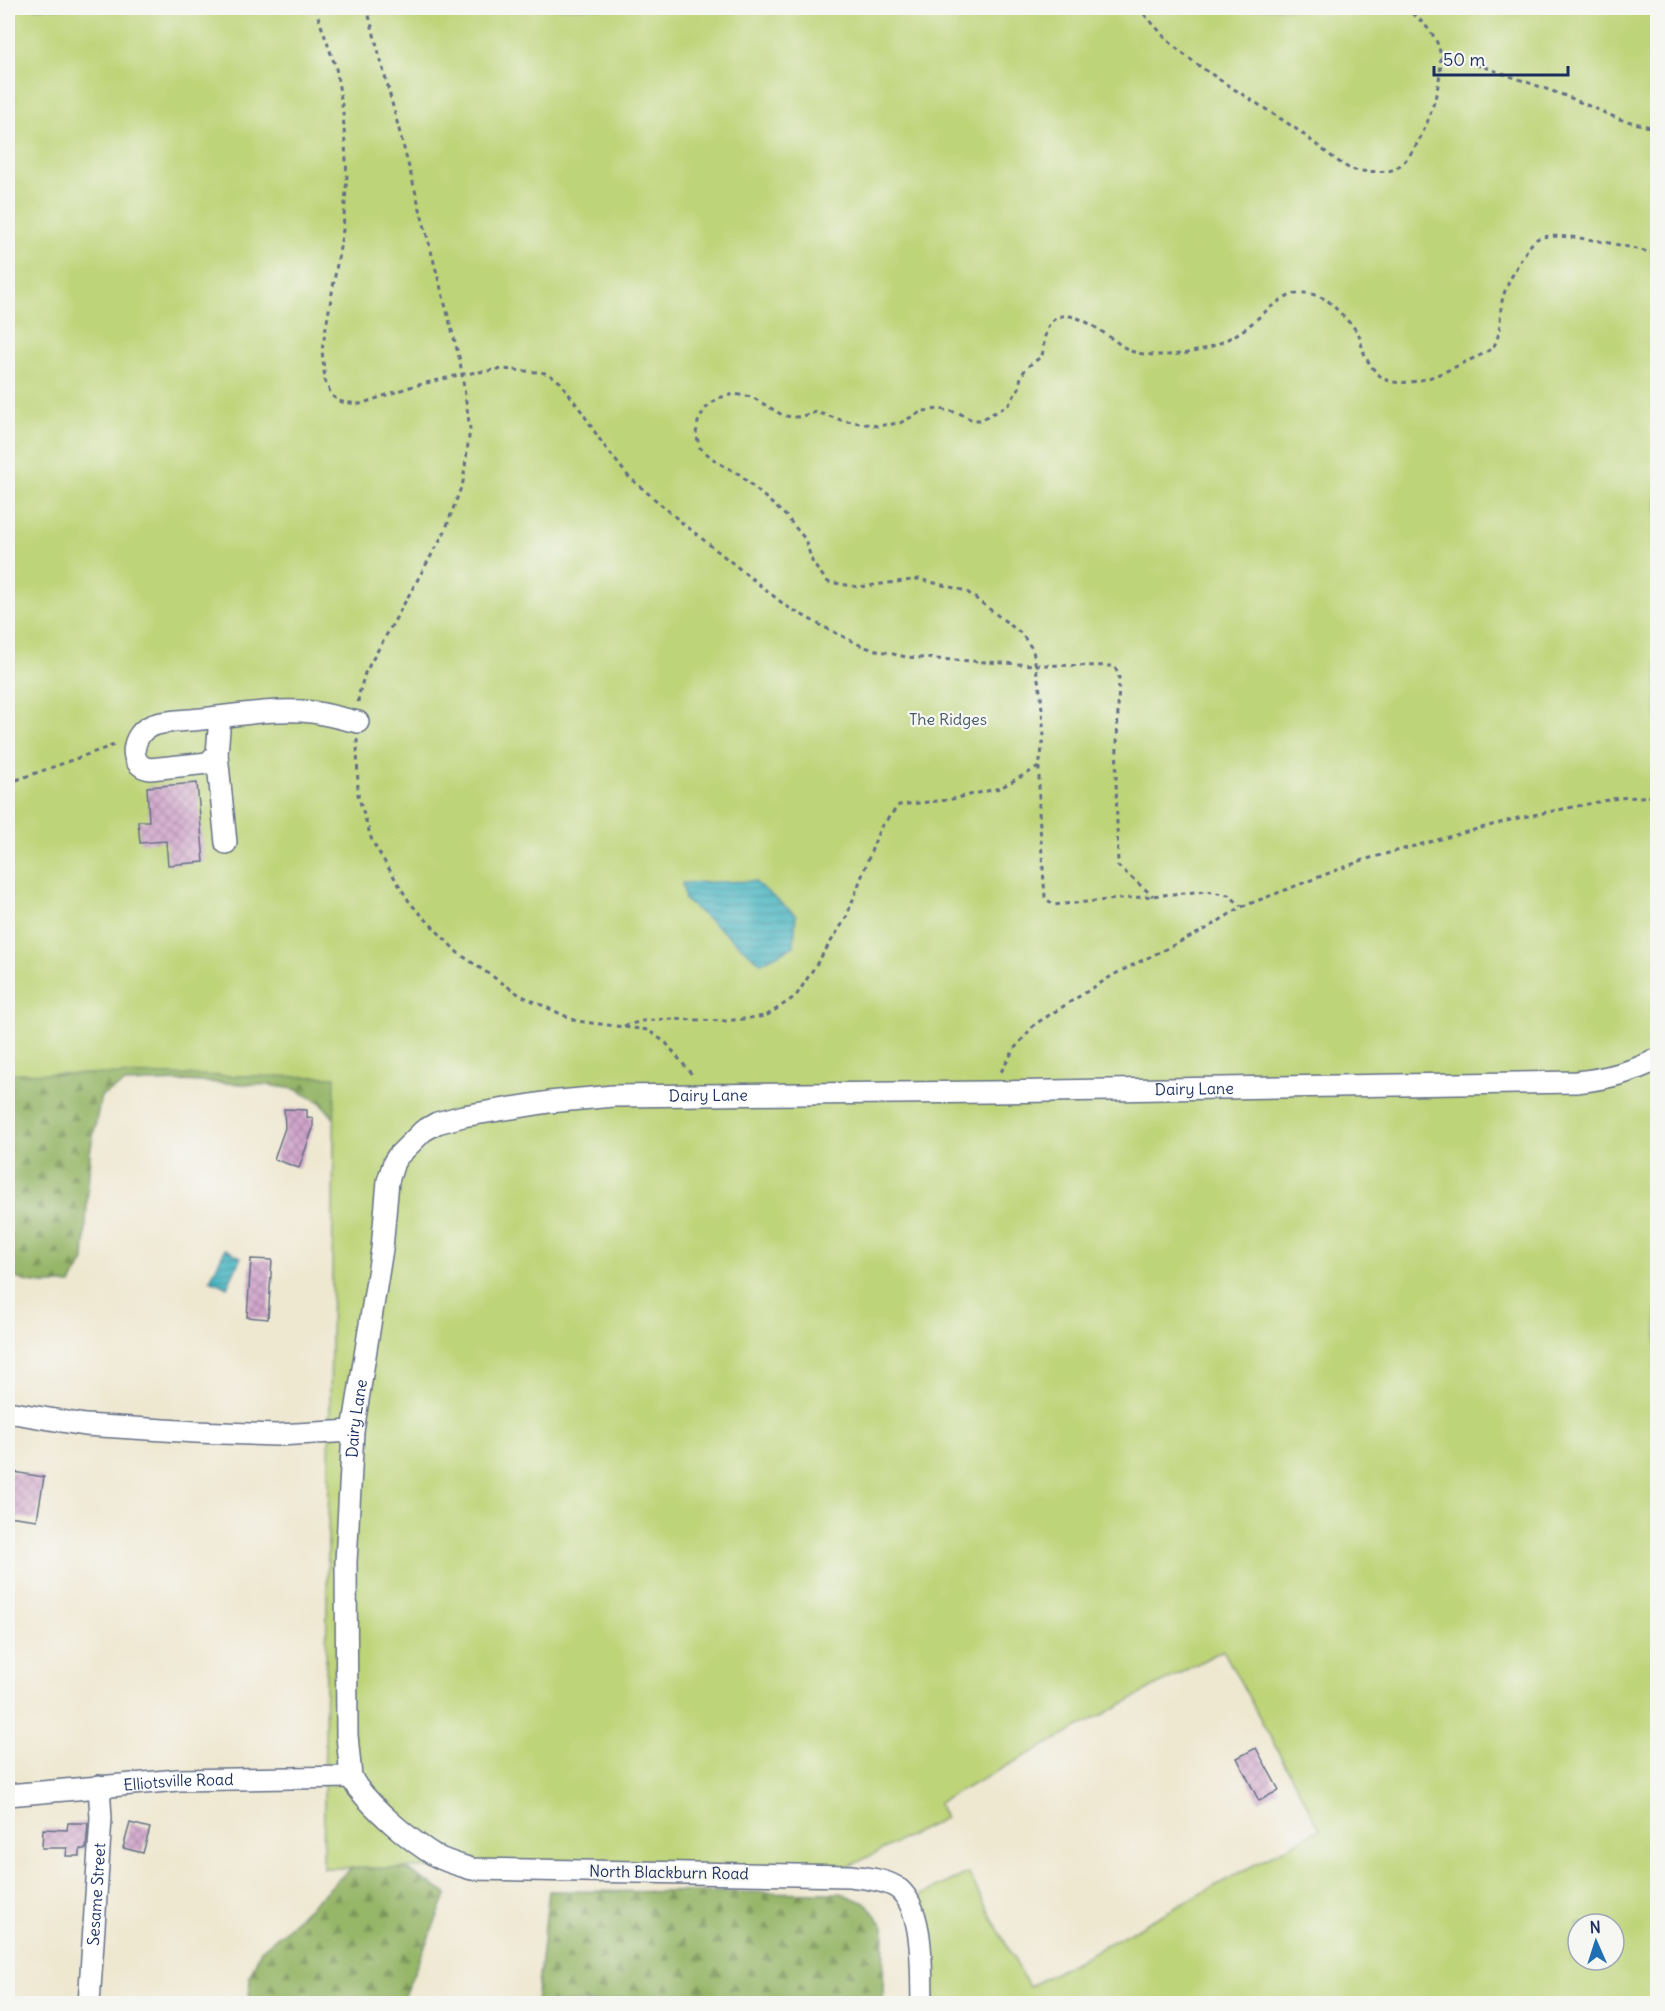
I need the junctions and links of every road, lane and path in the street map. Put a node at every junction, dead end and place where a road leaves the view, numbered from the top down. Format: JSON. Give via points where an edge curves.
{"nodes":[{"id":1,"x":315,"y":8,"type":"edge"},
{"id":2,"x":367,"y":8,"type":"edge"},
{"id":3,"x":1138,"y":8,"type":"edge"},
{"id":4,"x":1404,"y":8,"type":"edge"},
{"id":5,"x":1440,"y":56,"type":"junction"},
{"id":6,"x":1658,"y":129,"type":"edge"},
{"id":7,"x":1658,"y":255,"type":"edge"},
{"id":8,"x":463,"y":374,"type":"junction"},
{"id":9,"x":1035,"y":665,"type":"junction"},
{"id":10,"x":220,"y":717,"type":"junction"},
{"id":11,"x":358,"y":722,"type":"junction"},
{"id":12,"x":138,"y":736,"type":"junction"},
{"id":13,"x":217,"y":754,"type":"junction"},
{"id":14,"x":1039,"y":767,"type":"junction"},
{"id":15,"x":8,"y":783,"type":"edge"},
{"id":16,"x":1658,"y":796,"type":"edge"},
{"id":17,"x":226,"y":843,"type":"dead end"},
{"id":18,"x":1153,"y":896,"type":"junction"},
{"id":19,"x":1241,"y":907,"type":"junction"},
{"id":20,"x":624,"y":1026,"type":"junction"},
{"id":21,"x":1658,"y":1059,"type":"edge"},
{"id":22,"x":990,"y":1092,"type":"junction"},
{"id":23,"x":707,"y":1094,"type":"junction"},
{"id":24,"x":14,"y":1413,"type":"dead end"},
{"id":25,"x":353,"y":1431,"type":"junction"},
{"id":26,"x":351,"y":1777,"type":"junction"},
{"id":27,"x":99,"y":1786,"type":"junction"},
{"id":28,"x":8,"y":1795,"type":"edge"},
{"id":29,"x":89,"y":2004,"type":"edge"},
{"id":30,"x":922,"y":2004,"type":"edge"}],
"edges":[{"from":1,"to":8,"type":"path","via":[[336,68],[347,176],[343,230],[322,350],[329,392],[342,402],[360,404]]},
{"from":2,"to":8,"type":"path"},
{"from":3,"to":5,"type":"path","via":[[1180,52],[1350,168],[1390,171],[1405,162],[1417,146],[1430,114]]},
{"from":4,"to":5,"type":"path","via":[[1423,23],[1439,47]]},
{"from":5,"to":6,"type":"path","via":[[1484,67],[1619,119]]},
{"from":7,"to":9,"type":"path","via":[[1580,238],[1538,238],[1526,250],[1503,297],[1495,344],[1446,373],[1424,380],[1392,382],[1381,375],[1370,364],[1359,334],[1327,300],[1305,293],[1277,303],[1241,332],[1212,348],[1179,355],[1133,352],[1089,322],[1069,315],[1057,318],[1049,326],[1042,356],[1027,367],[1008,405],[981,420],[940,410],[923,411],[900,423],[877,426],[816,412],[784,416],[752,397],[734,394],[718,398],[705,409],[696,434],[700,447],[739,474],[786,516],[805,538],[813,564],[828,582],[859,587],[919,579],[966,591],[1022,634],[1033,650]]},
{"from":8,"to":9,"type":"path","via":[[503,369],[553,376],[628,476],[786,606],[820,625],[864,646],[906,657]]},
{"from":8,"to":11,"type":"path","via":[[470,429],[463,482],[445,531],[365,673]]},
{"from":9,"to":14,"type":"path","via":[[1044,737]]},
{"from":9,"to":18,"type":"path","via":[[1114,666],[1119,675],[1118,866]]},
{"from":10,"to":11,"type":"street","via":[[312,712]]},
{"from":10,"to":12,"type":"street","via":[[152,726]]},
{"from":10,"to":13,"type":"street"},
{"from":11,"to":20,"type":"path","via":[[358,795],[372,841],[410,903],[458,953],[520,995],[576,1021]]},
{"from":12,"to":13,"type":"street","via":[[133,752],[143,768],[208,763]]},
{"from":12,"to":15,"type":"path"},
{"from":13,"to":17,"type":"street"},
{"from":14,"to":18,"type":"path","via":[[1045,897],[1053,905]]},
{"from":14,"to":20,"type":"path","via":[[1000,788],[948,800],[899,805],[880,828],[846,918],[796,996],[765,1016],[726,1021],[667,1019]]},
{"from":16,"to":19,"type":"path","via":[[1618,798],[1518,818],[1363,860]]},
{"from":18,"to":19,"type":"path","via":[[1206,891],[1229,895]]},
{"from":19,"to":22,"type":"path","via":[[1115,974],[1035,1024],[1014,1049]]},
{"from":20,"to":23,"type":"path","via":[[648,1030],[666,1043]]},
{"from":21,"to":22,"type":"street","name":"Dairy Lane","via":[[1613,1077],[1576,1082]]},
{"from":22,"to":23,"type":"street","name":"Dairy Lane"},
{"from":23,"to":25,"type":"street","name":"Dairy Lane","via":[[613,1096],[499,1110],[437,1123],[411,1142],[394,1162],[388,1181],[379,1271]]},
{"from":24,"to":25,"type":"street","via":[[85,1425],[196,1432],[277,1435]]},
{"from":25,"to":26,"type":"street","name":"Dairy Lane","via":[[346,1563],[347,1735]]},
{"from":26,"to":27,"type":"street","name":"Elliotsville Road"},
{"from":26,"to":30,"type":"street","name":"North Blackburn Road","via":[[365,1797],[406,1834],[435,1855],[472,1869],[850,1876],[896,1887],[908,1901],[916,1922]]},
{"from":27,"to":28,"type":"street","name":"Elliotsville Road"},
{"from":27,"to":29,"type":"street","name":"Sesame Street","via":[[101,1818]]}]}
